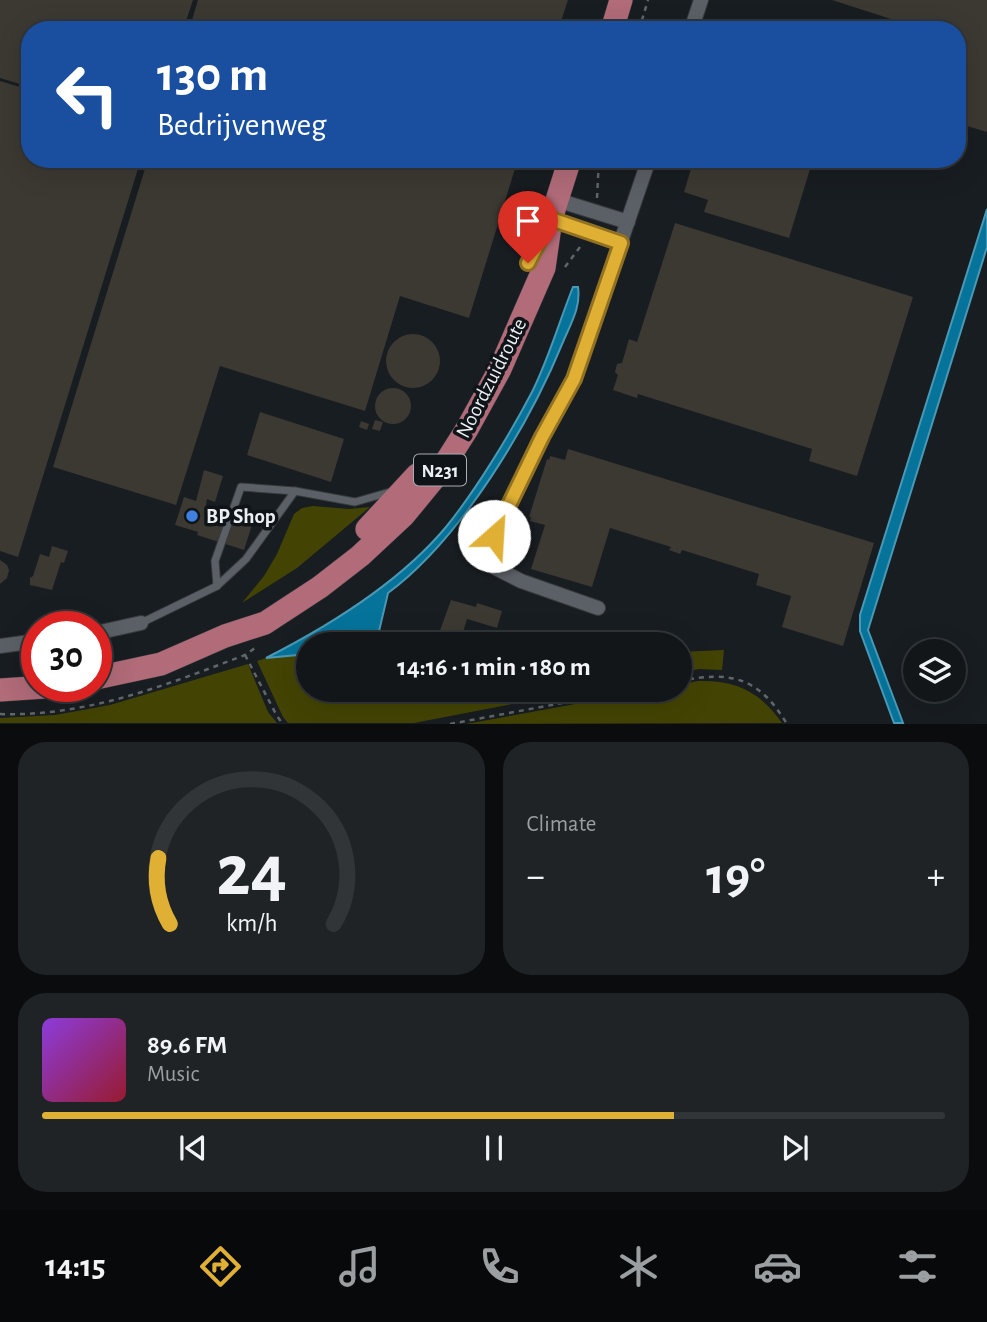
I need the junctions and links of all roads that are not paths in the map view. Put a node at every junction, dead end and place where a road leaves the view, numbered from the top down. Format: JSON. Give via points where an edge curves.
{"nodes":[{"id":1,"x":621,"y":0,"type":"edge"},
{"id":2,"x":701,"y":0,"type":"edge"},
{"id":3,"x":615,"y":21,"type":"edge"},
{"id":4,"x":694,"y":21,"type":"edge"},
{"id":5,"x":567,"y":168,"type":"edge"},
{"id":6,"x":646,"y":168,"type":"edge"},
{"id":7,"x":554,"y":209,"type":"junction"},
{"id":8,"x":628,"y":222,"type":"junction"},
{"id":9,"x":621,"y":243,"type":"junction"},
{"id":10,"x":411,"y":484,"type":"junction"},
{"id":11,"x":295,"y":491,"type":"junction"},
{"id":12,"x":217,"y":586,"type":"junction"},
{"id":13,"x":598,"y":608,"type":"dead end"},
{"id":14,"x":141,"y":623,"type":"joint"},
{"id":15,"x":112,"y":629,"type":"edge"},
{"id":16,"x":225,"y":636,"type":"junction"},
{"id":17,"x":21,"y":643,"type":"edge"},
{"id":18,"x":0,"y":646,"type":"edge"},
{"id":19,"x":112,"y":675,"type":"edge"},
{"id":20,"x":21,"y":689,"type":"edge"},
{"id":21,"x":0,"y":690,"type":"edge"}],
"edges":[{"from":1,"to":3,"type":"main road"},
{"from":2,"to":4,"type":"street"},
{"from":5,"to":7,"type":"main road","name":"Noordzuidroute","number":"N231"},
{"from":6,"to":8,"type":"street"},
{"from":7,"to":8,"type":"street"},
{"from":7,"to":9,"type":"street"},
{"from":7,"to":10,"type":"main road","name":"Noordzuidroute","number":"N231","via":[[471,393]]},
{"from":7,"to":16,"type":"main road","name":"Noordzuidroute","number":"N231","via":[[544,268],[505,356],[440,470],[404,514],[320,587],[265,623]]},
{"from":8,"to":9,"type":"street"},
{"from":9,"to":13,"type":"street","via":[[574,379],[482,561],[521,581]]},
{"from":10,"to":11,"type":"lane","via":[[355,502]]},
{"from":10,"to":16,"type":"main road","name":"Noordzuidroute","number":"N231","via":[[346,548],[247,615]]},
{"from":11,"to":12,"type":"lane","via":[[246,559]]},
{"from":11,"to":12,"type":"lane","via":[[241,487],[215,561]]},
{"from":12,"to":14,"type":"lane"},
{"from":14,"to":15,"type":"street"},
{"from":16,"to":19,"type":"main road","name":"Noordzuidroute","number":"N231","via":[[161,664]]},
{"from":17,"to":18,"type":"street"},
{"from":20,"to":21,"type":"main road"}]}
